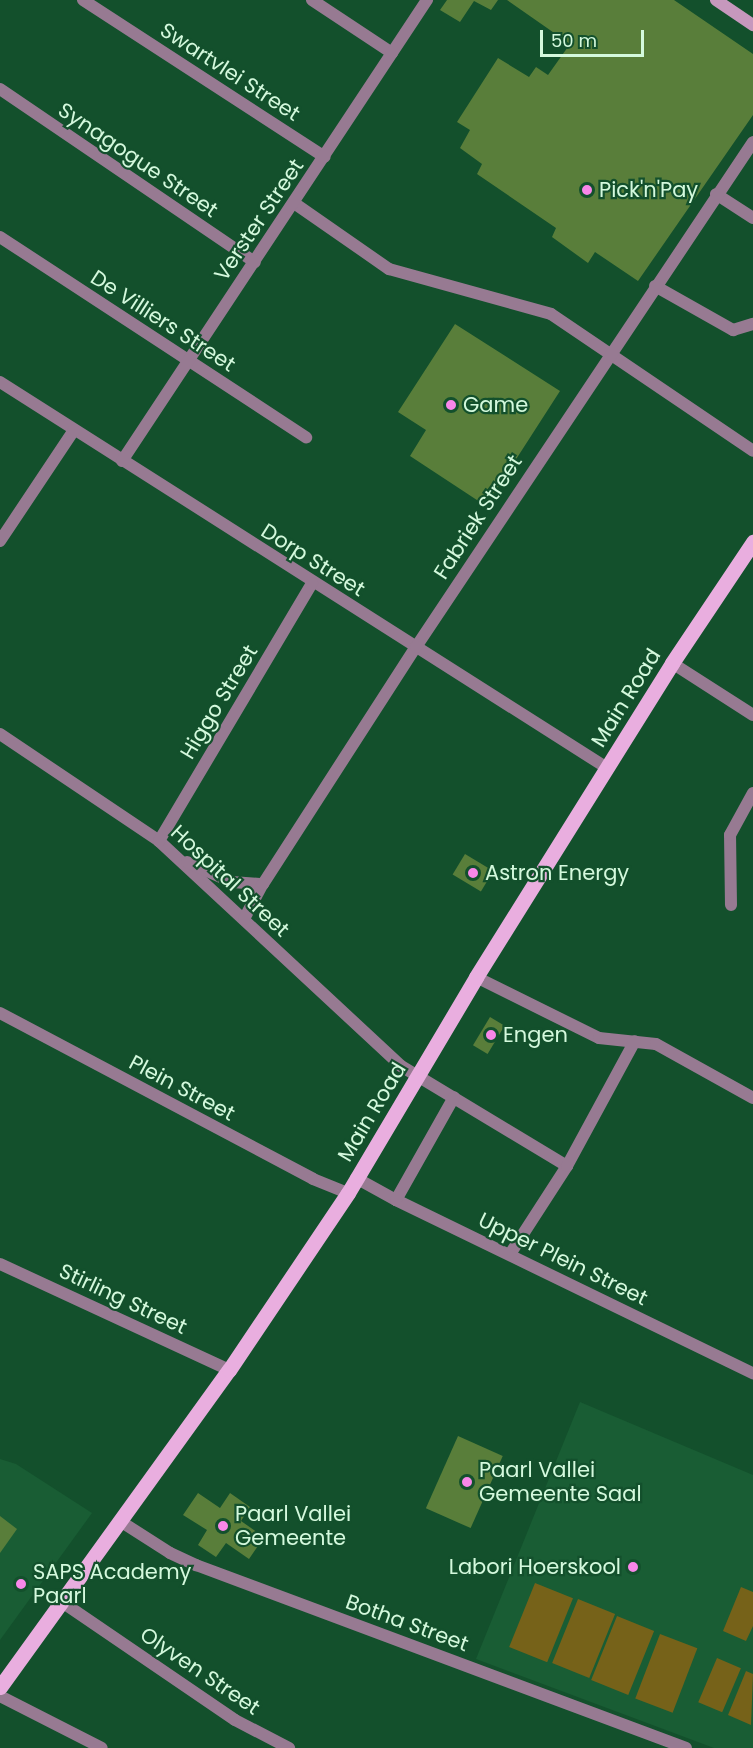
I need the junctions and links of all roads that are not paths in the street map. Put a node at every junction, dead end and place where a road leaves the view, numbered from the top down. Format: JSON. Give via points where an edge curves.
{"nodes":[{"id":1,"x":83,"y":0,"type":"edge"},
{"id":2,"x":312,"y":0,"type":"edge"},
{"id":3,"x":427,"y":0,"type":"edge"},
{"id":4,"x":716,"y":0,"type":"edge"},
{"id":5,"x":753,"y":25,"type":"edge"},
{"id":6,"x":392,"y":53,"type":"junction"},
{"id":7,"x":0,"y":90,"type":"edge"},
{"id":8,"x":753,"y":142,"type":"edge"},
{"id":9,"x":325,"y":157,"type":"junction"},
{"id":10,"x":716,"y":194,"type":"junction"},
{"id":11,"x":294,"y":203,"type":"junction"},
{"id":12,"x":753,"y":218,"type":"edge"},
{"id":13,"x":0,"y":237,"type":"edge"},
{"id":14,"x":255,"y":262,"type":"junction"},
{"id":15,"x":655,"y":286,"type":"junction"},
{"id":16,"x":753,"y":324,"type":"edge"},
{"id":17,"x":610,"y":353,"type":"junction"},
{"id":18,"x":189,"y":361,"type":"junction"},
{"id":19,"x":0,"y":382,"type":"edge"},
{"id":20,"x":74,"y":430,"type":"junction"},
{"id":21,"x":306,"y":437,"type":"dead end"},
{"id":22,"x":753,"y":451,"type":"edge"},
{"id":23,"x":122,"y":461,"type":"junction"},
{"id":24,"x":0,"y":541,"type":"edge"},
{"id":25,"x":753,"y":542,"type":"edge"},
{"id":26,"x":312,"y":583,"type":"junction"},
{"id":27,"x":416,"y":647,"type":"junction"},
{"id":28,"x":672,"y":663,"type":"junction"},
{"id":29,"x":753,"y":715,"type":"edge"},
{"id":30,"x":0,"y":734,"type":"edge"},
{"id":31,"x":607,"y":768,"type":"junction"},
{"id":32,"x":753,"y":793,"type":"edge"},
{"id":33,"x":159,"y":841,"type":"junction"},
{"id":34,"x":178,"y":858,"type":"junction"},
{"id":35,"x":263,"y":884,"type":"junction"},
{"id":36,"x":731,"y":905,"type":"dead end"},
{"id":37,"x":244,"y":919,"type":"junction"},
{"id":38,"x":476,"y":977,"type":"junction"},
{"id":39,"x":0,"y":1013,"type":"edge"},
{"id":40,"x":635,"y":1041,"type":"junction"},
{"id":41,"x":418,"y":1077,"type":"junction"},
{"id":42,"x":454,"y":1097,"type":"junction"},
{"id":43,"x":753,"y":1098,"type":"edge"},
{"id":44,"x":567,"y":1166,"type":"junction"},
{"id":45,"x":357,"y":1178,"type":"junction"},
{"id":46,"x":348,"y":1193,"type":"junction"},
{"id":47,"x":396,"y":1200,"type":"junction"},
{"id":48,"x":510,"y":1254,"type":"junction"},
{"id":49,"x":0,"y":1264,"type":"edge"},
{"id":50,"x":230,"y":1370,"type":"junction"},
{"id":51,"x":753,"y":1373,"type":"edge"},
{"id":52,"x":120,"y":1521,"type":"junction"},
{"id":53,"x":62,"y":1602,"type":"junction"},
{"id":54,"x":0,"y":1687,"type":"edge"},
{"id":55,"x":0,"y":1696,"type":"edge"},
{"id":56,"x":102,"y":1748,"type":"edge"},
{"id":57,"x":289,"y":1748,"type":"edge"},
{"id":58,"x":686,"y":1748,"type":"edge"}],
"edges":[{"from":1,"to":9,"type":"street","name":"Swartvlei Street"},
{"from":2,"to":6,"type":"street"},
{"from":3,"to":6,"type":"street","name":"Verster Street"},
{"from":4,"to":5,"type":"main road"},
{"from":6,"to":9,"type":"street","name":"Verster Street"},
{"from":7,"to":14,"type":"street","name":"Synagogue Street"},
{"from":8,"to":10,"type":"street","name":"Fabriek Street"},
{"from":9,"to":11,"type":"street","name":"Verster Street"},
{"from":10,"to":12,"type":"street"},
{"from":10,"to":15,"type":"street","name":"Fabriek Street"},
{"from":11,"to":14,"type":"street","name":"Verster Street"},
{"from":11,"to":17,"type":"street","via":[[388,269],[551,314]]},
{"from":13,"to":18,"type":"street","name":"De Villiers Street"},
{"from":14,"to":18,"type":"street","name":"Verster Street"},
{"from":15,"to":16,"type":"street","via":[[733,330]]},
{"from":15,"to":17,"type":"street","name":"Fabriek Street"},
{"from":17,"to":22,"type":"street"},
{"from":17,"to":27,"type":"street","name":"Fabriek Street"},
{"from":18,"to":21,"type":"street","name":"De Villiers Street"},
{"from":18,"to":23,"type":"street","name":"Verster Street"},
{"from":19,"to":20,"type":"street","name":"Dorp Street"},
{"from":20,"to":23,"type":"street","name":"Dorp Street"},
{"from":20,"to":24,"type":"street"},
{"from":23,"to":26,"type":"street","name":"Dorp Street"},
{"from":25,"to":28,"type":"main road","name":"Main Road"},
{"from":26,"to":27,"type":"street","name":"Dorp Street"},
{"from":26,"to":33,"type":"street","name":"Higgo Street"},
{"from":27,"to":31,"type":"street","name":"Dorp Street"},
{"from":27,"to":35,"type":"street","name":"Fabriek Street"},
{"from":28,"to":29,"type":"street"},
{"from":28,"to":31,"type":"main road","name":"Main Road"},
{"from":30,"to":33,"type":"street","name":"Hospital Street"},
{"from":31,"to":38,"type":"main road","name":"Main Road"},
{"from":32,"to":36,"type":"street","via":[[730,835]]},
{"from":33,"to":34,"type":"street","name":"Hospital Street"},
{"from":34,"to":35,"type":"street","via":[[232,882]]},
{"from":34,"to":37,"type":"street","name":"Hospital Street"},
{"from":35,"to":37,"type":"street","name":"Fabriek Street"},
{"from":37,"to":41,"type":"street","name":"Hospital Street","via":[[350,1021]]},
{"from":38,"to":40,"type":"street","via":[[599,1038]]},
{"from":38,"to":41,"type":"main road","name":"Main Road"},
{"from":39,"to":46,"type":"street","name":"Plein Street","via":[[313,1179]]},
{"from":40,"to":43,"type":"street","via":[[665,1048]]},
{"from":40,"to":44,"type":"street"},
{"from":41,"to":42,"type":"street","name":"Hospital Street"},
{"from":41,"to":45,"type":"main road","name":"Main Road"},
{"from":42,"to":44,"type":"street","name":"Hospital Street"},
{"from":42,"to":47,"type":"street"},
{"from":44,"to":48,"type":"street"},
{"from":45,"to":46,"type":"main road","name":"Main Road"},
{"from":45,"to":47,"type":"street","name":"Upper Plein Street"},
{"from":46,"to":50,"type":"main road","name":"Main Road"},
{"from":47,"to":48,"type":"street","name":"Upper Plein Street"},
{"from":48,"to":51,"type":"street","name":"Upper Plein Street"},
{"from":49,"to":50,"type":"street","name":"Stirling Street"},
{"from":50,"to":52,"type":"main road","name":"Main Road"},
{"from":52,"to":53,"type":"main road","name":"Main Road"},
{"from":52,"to":58,"type":"street","name":"Botha Street","via":[[196,1565]]},
{"from":53,"to":54,"type":"main road","name":"Main Road"},
{"from":53,"to":57,"type":"street","name":"Olyven Street","via":[[235,1720]]},
{"from":55,"to":56,"type":"street"}]}
